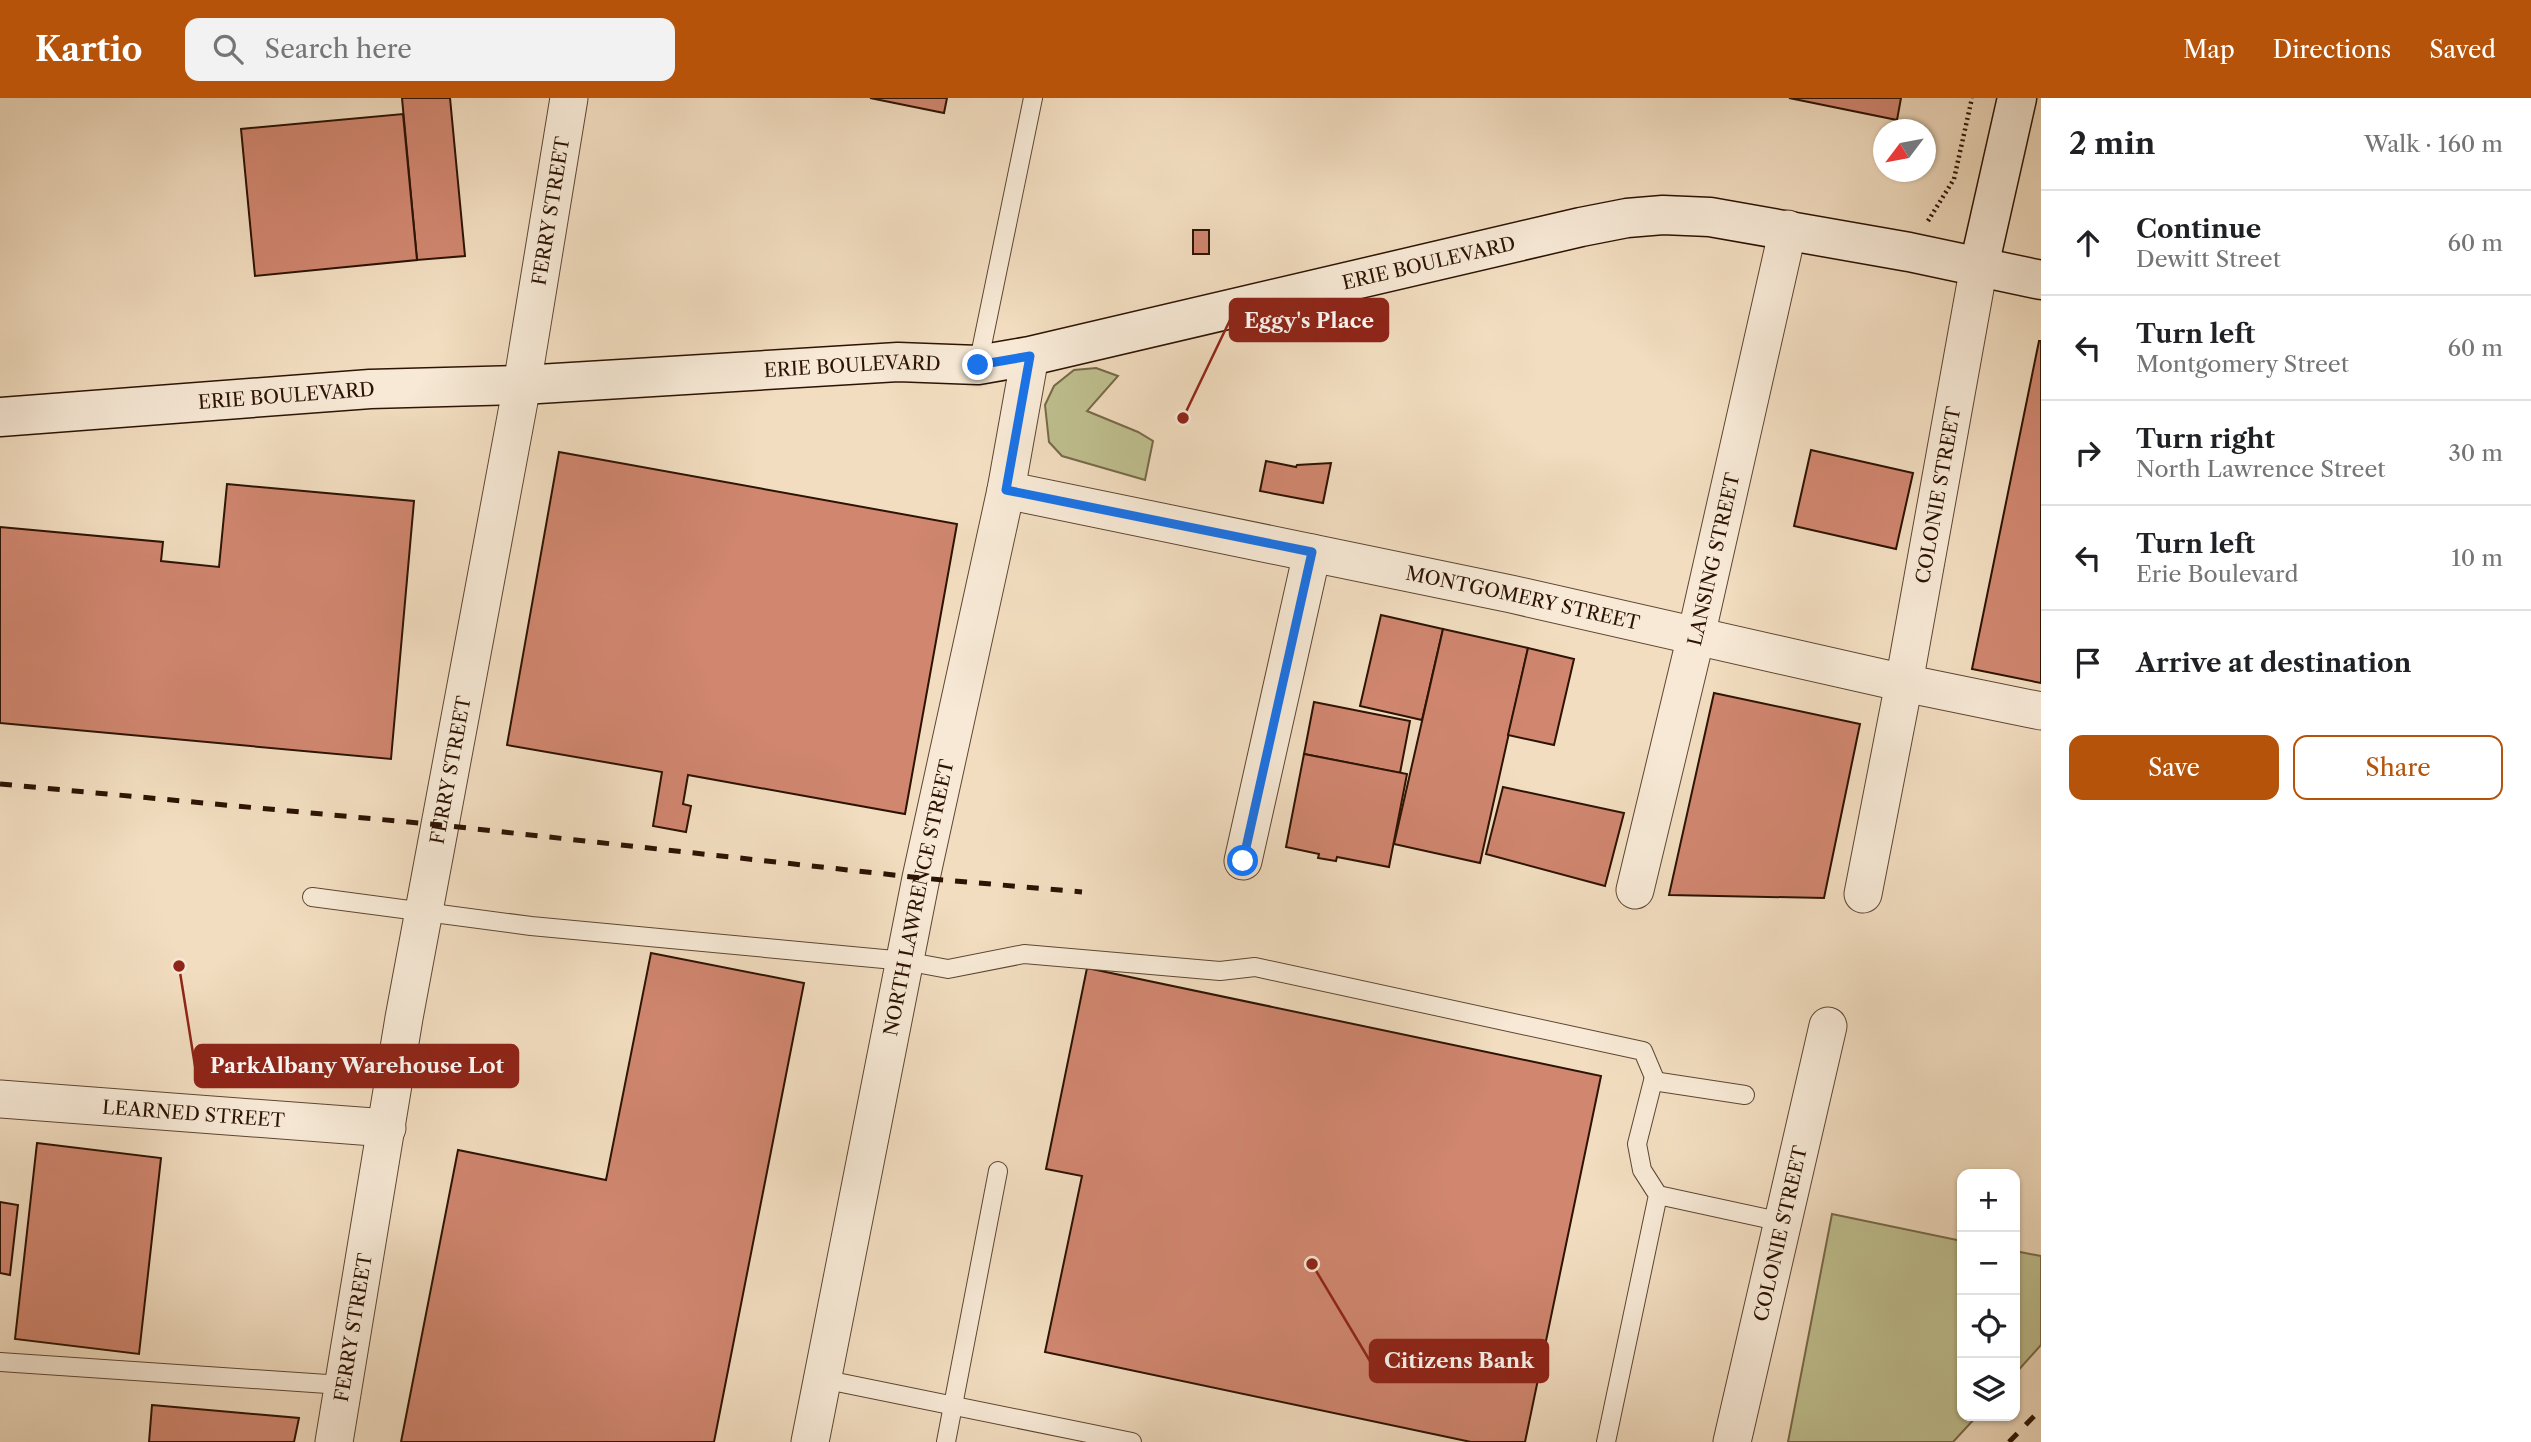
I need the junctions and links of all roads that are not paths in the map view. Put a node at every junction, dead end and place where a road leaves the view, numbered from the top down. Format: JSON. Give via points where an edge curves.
{"nodes":[{"id":1,"x":569,"y":98,"type":"edge"},
{"id":2,"x":1033,"y":98,"type":"edge"},
{"id":3,"x":2017,"y":98,"type":"edge"},
{"id":4,"x":1788,"y":229,"type":"junction"},
{"id":5,"x":1979,"y":266,"type":"junction"},
{"id":6,"x":2041,"y":280,"type":"edge"},
{"id":7,"x":1030,"y":356,"type":"junction"},
{"id":8,"x":978,"y":365,"type":"junction"},
{"id":9,"x":522,"y":385,"type":"junction"},
{"id":10,"x":0,"y":417,"type":"edge"},
{"id":11,"x":1006,"y":490,"type":"junction"},
{"id":12,"x":1312,"y":552,"type":"junction"},
{"id":13,"x":1696,"y":636,"type":"junction"},
{"id":14,"x":1904,"y":683,"type":"junction"},
{"id":15,"x":2041,"y":711,"type":"edge"},
{"id":16,"x":1243,"y":861,"type":"dead end"},
{"id":17,"x":1635,"y":890,"type":"dead end"},
{"id":18,"x":1863,"y":894,"type":"dead end"},
{"id":19,"x":312,"y":897,"type":"dead end"},
{"id":20,"x":424,"y":911,"type":"junction"},
{"id":21,"x":905,"y":961,"type":"junction"},
{"id":22,"x":1828,"y":1026,"type":"dead end"},
{"id":23,"x":1653,"y":1081,"type":"junction"},
{"id":24,"x":1745,"y":1095,"type":"dead end"},
{"id":25,"x":0,"y":1099,"type":"edge"},
{"id":26,"x":387,"y":1128,"type":"junction"},
{"id":27,"x":998,"y":1171,"type":"dead end"},
{"id":28,"x":1658,"y":1195,"type":"junction"},
{"id":29,"x":1782,"y":1222,"type":"junction"},
{"id":30,"x":0,"y":1362,"type":"edge"},
{"id":31,"x":822,"y":1379,"type":"junction"},
{"id":32,"x":342,"y":1385,"type":"junction"},
{"id":33,"x":953,"y":1405,"type":"junction"},
{"id":34,"x":1046,"y":1433,"type":"edge"},
{"id":35,"x":334,"y":1442,"type":"edge"},
{"id":36,"x":810,"y":1442,"type":"edge"},
{"id":37,"x":946,"y":1442,"type":"edge"},
{"id":38,"x":1132,"y":1442,"type":"edge"},
{"id":39,"x":1606,"y":1442,"type":"edge"},
{"id":40,"x":1731,"y":1442,"type":"edge"}],
"edges":[{"from":1,"to":9,"type":"street","name":"FERRY STREET"},
{"from":2,"to":8,"type":"lane"},
{"from":3,"to":5,"type":"street","name":"COLONIE STREET"},
{"from":4,"to":5,"type":"street","name":"ERIE BOULEVARD"},
{"from":4,"to":7,"type":"street","name":"ERIE BOULEVARD","via":[[1710,217],[1627,218]]},
{"from":4,"to":13,"type":"street","name":"LANSING STREET"},
{"from":5,"to":6,"type":"street","name":"ERIE BOULEVARD"},
{"from":5,"to":14,"type":"street","name":"COLONIE STREET"},
{"from":7,"to":8,"type":"street","name":"ERIE BOULEVARD"},
{"from":7,"to":11,"type":"street","name":"NORTH LAWRENCE STREET"},
{"from":8,"to":9,"type":"street","name":"ERIE BOULEVARD","via":[[898,362]]},
{"from":9,"to":10,"type":"street","name":"ERIE BOULEVARD","via":[[370,389]]},
{"from":9,"to":20,"type":"street","name":"FERRY STREET"},
{"from":11,"to":12,"type":"street","name":"MONTGOMERY STREET"},
{"from":11,"to":21,"type":"street","name":"NORTH LAWRENCE STREET"},
{"from":12,"to":13,"type":"street","name":"MONTGOMERY STREET"},
{"from":12,"to":16,"type":"street"},
{"from":13,"to":14,"type":"street","name":"MONTGOMERY STREET"},
{"from":13,"to":17,"type":"street","name":"LANSING STREET"},
{"from":14,"to":15,"type":"street","name":"MONTGOMERY STREET"},
{"from":14,"to":18,"type":"street","name":"COLONIE STREET"},
{"from":19,"to":20,"type":"lane"},
{"from":20,"to":21,"type":"lane","via":[[531,926]]},
{"from":20,"to":26,"type":"street","name":"FERRY STREET"},
{"from":21,"to":23,"type":"lane","via":[[948,969],[1024,954],[1220,971],[1255,967],[1643,1051]]},
{"from":21,"to":31,"type":"street","name":"NORTH LAWRENCE STREET"},
{"from":22,"to":29,"type":"street","name":"COLONIE STREET"},
{"from":23,"to":24,"type":"lane"},
{"from":23,"to":28,"type":"lane","via":[[1637,1144],[1642,1170]]},
{"from":25,"to":26,"type":"street","name":"LEARNED STREET"},
{"from":26,"to":32,"type":"street","name":"FERRY STREET"},
{"from":27,"to":33,"type":"lane"},
{"from":28,"to":29,"type":"lane"},
{"from":28,"to":39,"type":"lane"},
{"from":29,"to":40,"type":"street","name":"COLONIE STREET"},
{"from":30,"to":32,"type":"lane"},
{"from":31,"to":33,"type":"lane"},
{"from":31,"to":36,"type":"street","name":"NORTH LAWRENCE STREET"},
{"from":32,"to":35,"type":"street","name":"FERRY STREET"},
{"from":33,"to":34,"type":"lane"},
{"from":33,"to":37,"type":"lane"},
{"from":34,"to":38,"type":"lane"}]}
